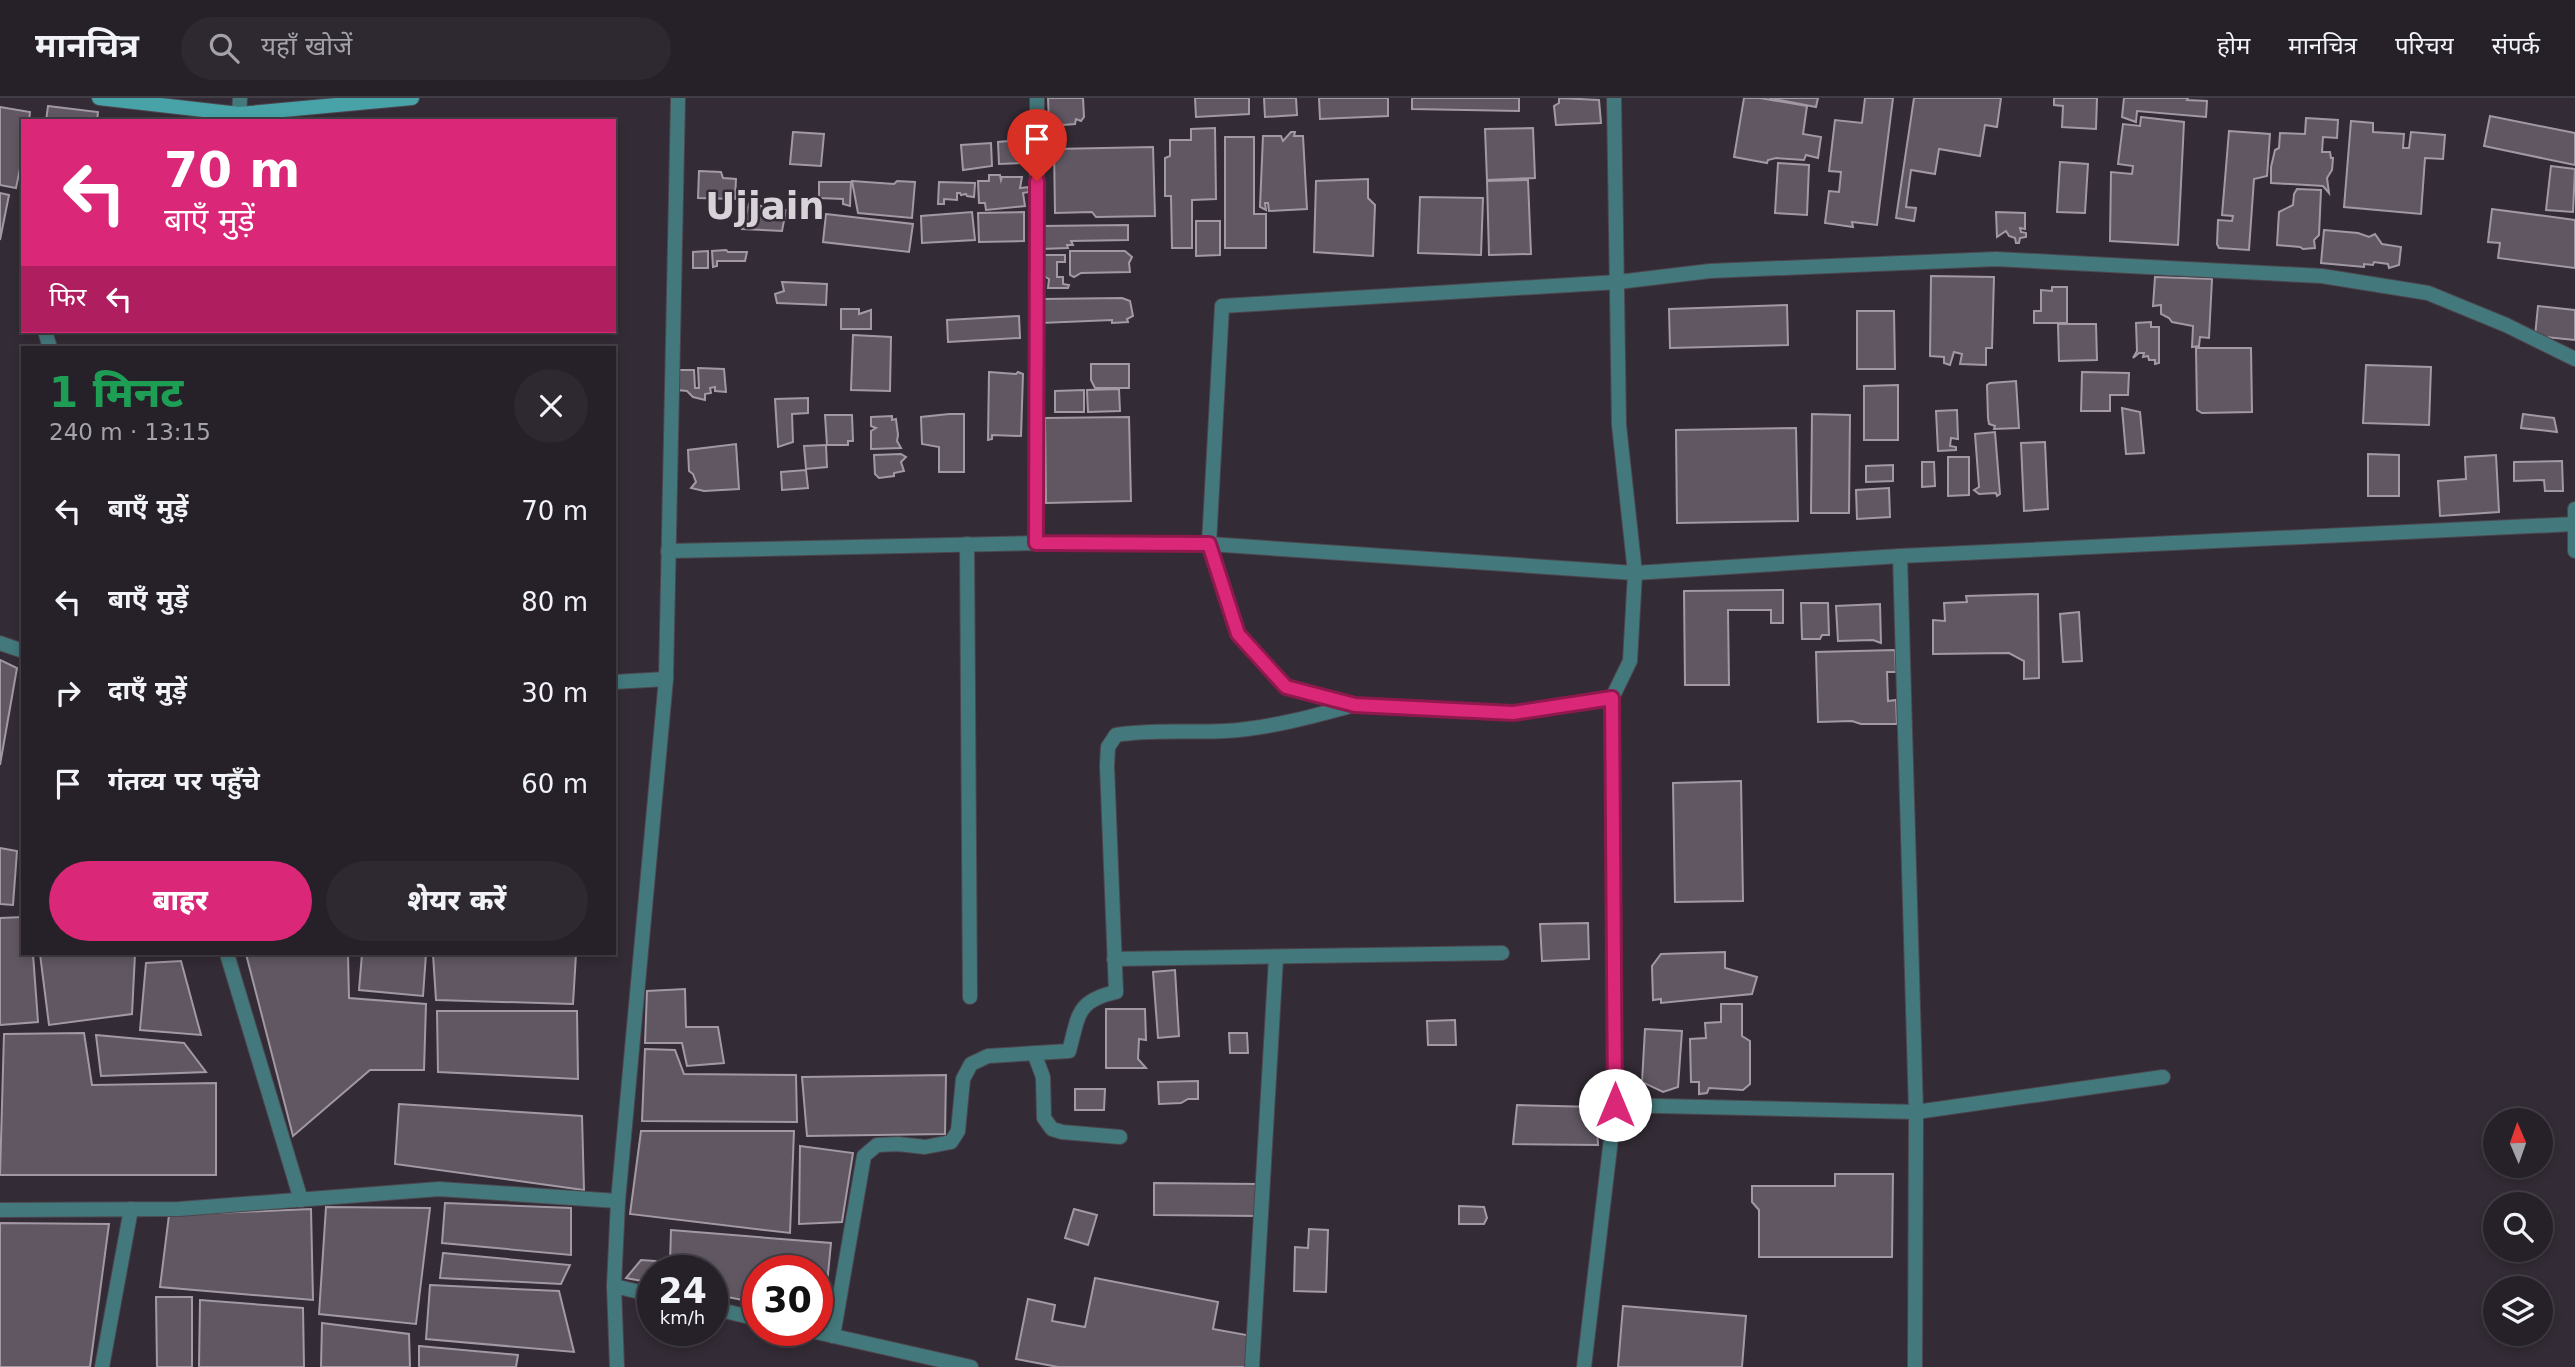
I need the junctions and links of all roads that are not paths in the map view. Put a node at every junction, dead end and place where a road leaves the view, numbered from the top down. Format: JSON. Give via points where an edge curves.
{"nodes":[{"id":1,"x":99,"y":98,"type":"edge"},
{"id":2,"x":240,"y":98,"type":"edge"},
{"id":3,"x":412,"y":98,"type":"edge"},
{"id":4,"x":678,"y":98,"type":"edge"},
{"id":5,"x":1037,"y":98,"type":"edge"},
{"id":6,"x":1614,"y":98,"type":"edge"},
{"id":7,"x":239,"y":114,"type":"junction"},
{"id":8,"x":1618,"y":282,"type":"junction"},
{"id":9,"x":2575,"y":359,"type":"edge"},
{"id":10,"x":2575,"y":509,"type":"edge"},
{"id":11,"x":2574,"y":524,"type":"edge"},
{"id":12,"x":1036,"y":543,"type":"junction"},
{"id":13,"x":967,"y":544,"type":"junction"},
{"id":14,"x":1209,"y":544,"type":"junction"},
{"id":15,"x":668,"y":551,"type":"junction"},
{"id":16,"x":2575,"y":551,"type":"edge"},
{"id":17,"x":1900,"y":556,"type":"junction"},
{"id":18,"x":1635,"y":573,"type":"junction"},
{"id":19,"x":0,"y":643,"type":"edge"},
{"id":20,"x":21,"y":650,"type":"edge"},
{"id":21,"x":666,"y":679,"type":"junction"},
{"id":22,"x":616,"y":682,"type":"edge"},
{"id":23,"x":1612,"y":698,"type":"junction"},
{"id":24,"x":1355,"y":705,"type":"junction"},
{"id":25,"x":1502,"y":953,"type":"dead end"},
{"id":26,"x":227,"y":955,"type":"edge"},
{"id":27,"x":1276,"y":958,"type":"junction"},
{"id":28,"x":1114,"y":959,"type":"junction"},
{"id":29,"x":970,"y":997,"type":"dead end"},
{"id":30,"x":1034,"y":1053,"type":"junction"},
{"id":31,"x":2163,"y":1077,"type":"dead end"},
{"id":32,"x":1615,"y":1105,"type":"junction"},
{"id":33,"x":1916,"y":1111,"type":"junction"},
{"id":34,"x":1120,"y":1136,"type":"dead end"},
{"id":35,"x":301,"y":1200,"type":"junction"},
{"id":36,"x":618,"y":1201,"type":"junction"},
{"id":37,"x":131,"y":1209,"type":"junction"},
{"id":38,"x":0,"y":1210,"type":"edge"},
{"id":39,"x":614,"y":1286,"type":"junction"},
{"id":40,"x":637,"y":1291,"type":"edge"},
{"id":41,"x":833,"y":1336,"type":"joint"},
{"id":42,"x":102,"y":1367,"type":"edge"},
{"id":43,"x":617,"y":1367,"type":"edge"},
{"id":44,"x":971,"y":1367,"type":"edge"},
{"id":45,"x":1252,"y":1367,"type":"edge"},
{"id":46,"x":1584,"y":1367,"type":"edge"},
{"id":47,"x":1915,"y":1367,"type":"edge"}],
"edges":[{"from":1,"to":7,"type":"main road"},
{"from":2,"to":7,"type":"street"},
{"from":3,"to":7,"type":"main road"},
{"from":4,"to":15,"type":"street"},
{"from":5,"to":12,"type":"street"},
{"from":6,"to":8,"type":"street"},
{"from":8,"to":9,"type":"street","via":[[1710,271],[1996,259],[2322,276],[2428,293],[2506,324]]},
{"from":8,"to":14,"type":"street","via":[[1222,306]]},
{"from":8,"to":18,"type":"street","via":[[1619,425]]},
{"from":10,"to":11,"type":"street"},
{"from":11,"to":16,"type":"street"},
{"from":11,"to":17,"type":"street"},
{"from":12,"to":13,"type":"street"},
{"from":12,"to":14,"type":"street"},
{"from":13,"to":15,"type":"street"},
{"from":13,"to":29,"type":"street"},
{"from":14,"to":18,"type":"street"},
{"from":14,"to":24,"type":"street","via":[[1238,634],[1286,687]]},
{"from":15,"to":21,"type":"street"},
{"from":17,"to":18,"type":"street"},
{"from":17,"to":33,"type":"street"},
{"from":18,"to":23,"type":"street","via":[[1630,661]]},
{"from":19,"to":20,"type":"street"},
{"from":21,"to":22,"type":"street"},
{"from":21,"to":36,"type":"street"},
{"from":23,"to":24,"type":"street","via":[[1513,713]]},
{"from":23,"to":32,"type":"street"},
{"from":24,"to":28,"type":"street","via":[[1289,724],[1116,735],[1108,747],[1107,766]]},
{"from":25,"to":27,"type":"street"},
{"from":26,"to":35,"type":"street"},
{"from":27,"to":28,"type":"street"},
{"from":27,"to":45,"type":"street"},
{"from":28,"to":30,"type":"street","via":[[1116,992],[1095,997],[1082,1008],[1069,1051]]},
{"from":30,"to":34,"type":"street","via":[[1043,1077],[1044,1118],[1052,1129]]},
{"from":30,"to":41,"type":"street","via":[[988,1056],[971,1064],[963,1079],[958,1131],[951,1142],[925,1147],[877,1145],[864,1156]]},
{"from":31,"to":33,"type":"street"},
{"from":32,"to":33,"type":"street"},
{"from":32,"to":46,"type":"street"},
{"from":33,"to":47,"type":"street"},
{"from":35,"to":36,"type":"street","via":[[439,1189]]},
{"from":35,"to":37,"type":"street"},
{"from":36,"to":39,"type":"street"},
{"from":37,"to":38,"type":"street"},
{"from":37,"to":42,"type":"street"},
{"from":39,"to":40,"type":"street"},
{"from":39,"to":43,"type":"street"},
{"from":41,"to":44,"type":"street"}]}
